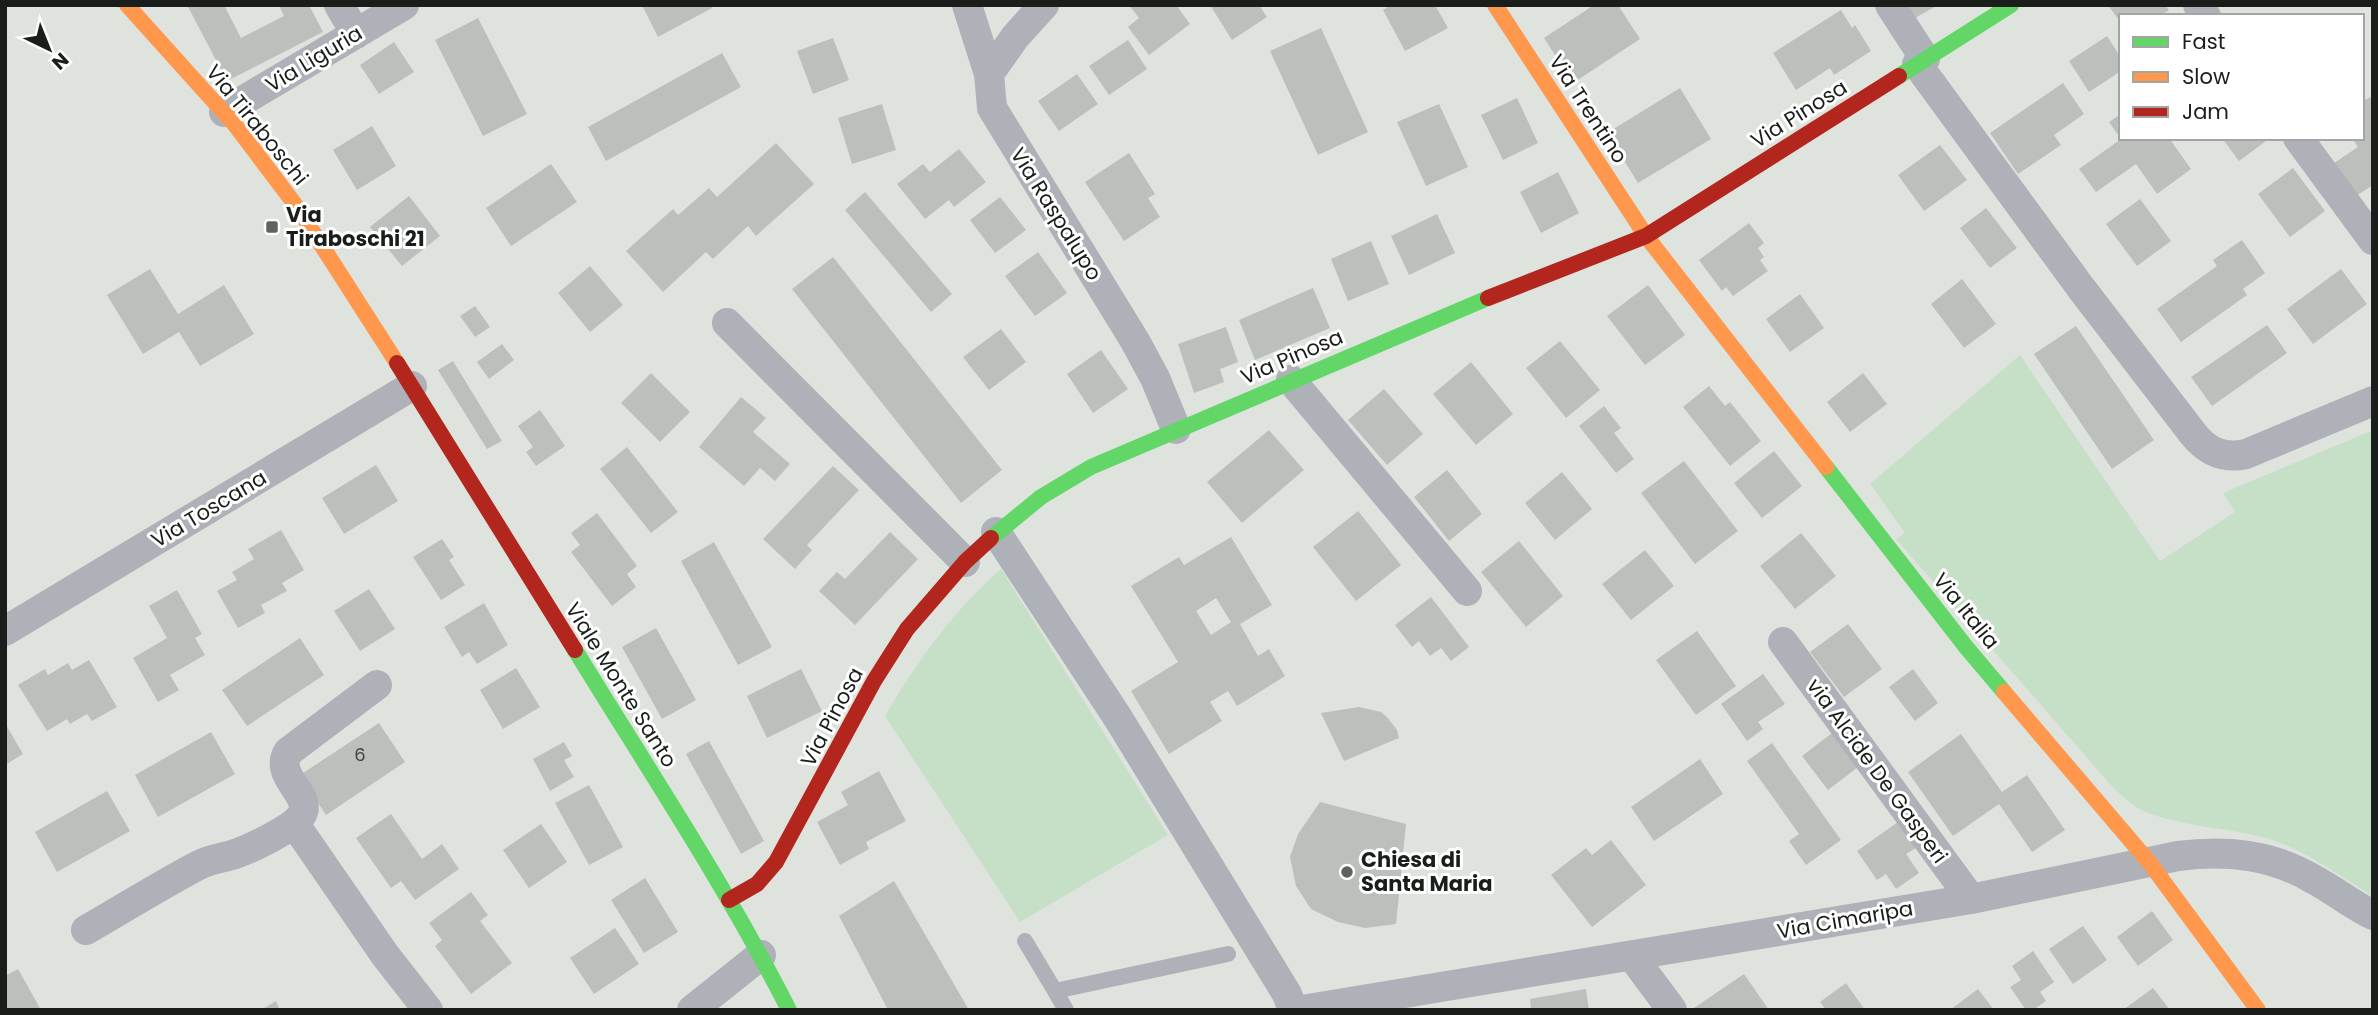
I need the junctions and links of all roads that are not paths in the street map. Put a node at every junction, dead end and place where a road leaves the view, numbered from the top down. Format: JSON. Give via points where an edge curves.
{"nodes":[{"id":1,"x":127,"y":5,"type":"edge"},
{"id":2,"x":339,"y":5,"type":"edge"},
{"id":3,"x":404,"y":5,"type":"edge"},
{"id":4,"x":967,"y":5,"type":"edge"},
{"id":5,"x":1044,"y":5,"type":"edge"},
{"id":6,"x":1495,"y":5,"type":"edge"},
{"id":7,"x":1890,"y":5,"type":"edge"},
{"id":8,"x":2011,"y":5,"type":"edge"},
{"id":9,"x":356,"y":34,"type":"junction"},
{"id":10,"x":1921,"y":62,"type":"junction"},
{"id":11,"x":989,"y":74,"type":"junction"},
{"id":12,"x":225,"y":113,"type":"junction"},
{"id":13,"x":2299,"y":140,"type":"edge"},
{"id":14,"x":1646,"y":236,"type":"junction"},
{"id":15,"x":2373,"y":240,"type":"edge"},
{"id":16,"x":727,"y":323,"type":"dead end"},
{"id":17,"x":1291,"y":380,"type":"junction"},
{"id":18,"x":412,"y":386,"type":"junction"},
{"id":19,"x":2373,"y":401,"type":"edge"},
{"id":20,"x":1176,"y":429,"type":"junction"},
{"id":21,"x":996,"y":532,"type":"junction"},
{"id":22,"x":965,"y":562,"type":"junction"},
{"id":23,"x":1467,"y":591,"type":"dead end"},
{"id":24,"x":5,"y":631,"type":"edge"},
{"id":25,"x":1783,"y":642,"type":"dead end"},
{"id":26,"x":377,"y":685,"type":"dead end"},
{"id":27,"x":294,"y":823,"type":"junction"},
{"id":28,"x":2149,"y":862,"type":"junction"},
{"id":29,"x":1971,"y":899,"type":"junction"},
{"id":30,"x":729,"y":900,"type":"junction"},
{"id":31,"x":2373,"y":915,"type":"edge"},
{"id":32,"x":86,"y":930,"type":"dead end"},
{"id":33,"x":1025,"y":941,"type":"dead end"},
{"id":34,"x":1228,"y":954,"type":"dead end"},
{"id":35,"x":761,"y":955,"type":"junction"},
{"id":36,"x":1632,"y":956,"type":"junction"},
{"id":37,"x":1055,"y":991,"type":"junction"},
{"id":38,"x":428,"y":1010,"type":"edge"},
{"id":39,"x":692,"y":1010,"type":"edge"},
{"id":40,"x":789,"y":1010,"type":"edge"},
{"id":41,"x":1066,"y":1010,"type":"edge"},
{"id":42,"x":1293,"y":1010,"type":"edge"},
{"id":43,"x":1302,"y":1010,"type":"edge"},
{"id":44,"x":1672,"y":1010,"type":"edge"},
{"id":45,"x":2258,"y":1010,"type":"edge"}],
"edges":[{"from":1,"to":12,"type":"street","name":"Via Tiraboschi"},
{"from":2,"to":9,"type":"street"},
{"from":3,"to":9,"type":"street","name":"Via Liguria"},
{"from":4,"to":11,"type":"street","name":"Via Raspalupo"},
{"from":5,"to":11,"type":"street","via":[[1014,37]]},
{"from":6,"to":14,"type":"street","name":"Via Trentino"},
{"from":7,"to":10,"type":"street"},
{"from":8,"to":10,"type":"street","name":"Via Pinosa"},
{"from":9,"to":12,"type":"street","name":"Via Liguria"},
{"from":10,"to":14,"type":"street","name":"Via Pinosa"},
{"from":10,"to":19,"type":"street","via":[[2081,288],[2207,449],[2223,456],[2246,454]]},
{"from":11,"to":20,"type":"street","name":"Via Raspalupo","via":[[989,99],[996,117],[1135,341]]},
{"from":12,"to":18,"type":"street","name":"Via Tiraboschi","via":[[287,191]]},
{"from":13,"to":15,"type":"street"},
{"from":14,"to":17,"type":"street","name":"Via Pinosa"},
{"from":14,"to":28,"type":"street","name":"Via Italia","via":[[1966,647]]},
{"from":16,"to":22,"type":"street"},
{"from":17,"to":20,"type":"street","name":"Via Pinosa"},
{"from":17,"to":23,"type":"street"},
{"from":18,"to":24,"type":"street","name":"Via Toscana"},
{"from":18,"to":30,"type":"street","name":"Viale Monte Santo"},
{"from":20,"to":21,"type":"street","name":"Via Pinosa","via":[[1077,475]]},
{"from":21,"to":22,"type":"street","name":"Via Pinosa"},
{"from":21,"to":42,"type":"street","via":[[1118,718],[1287,993]]},
{"from":22,"to":30,"type":"street","name":"Via Pinosa","via":[[916,617],[884,664],[771,870]]},
{"from":25,"to":29,"type":"street","name":"via Alcide De Gasperi"},
{"from":26,"to":27,"type":"street","via":[[288,752],[284,769],[303,804]]},
{"from":27,"to":32,"type":"street","via":[[243,851],[201,864]]},
{"from":27,"to":38,"type":"street"},
{"from":28,"to":29,"type":"street","name":"Via Cimaripa"},
{"from":28,"to":31,"type":"street","name":"Via Cimaripa","via":[[2203,853],[2261,858],[2306,874]]},
{"from":28,"to":45,"type":"street","name":"Via Italia"},
{"from":29,"to":36,"type":"street","name":"Via Cimaripa"},
{"from":30,"to":35,"type":"street","name":"Viale Monte Santo"},
{"from":33,"to":37,"type":"lane"},
{"from":34,"to":37,"type":"lane"},
{"from":35,"to":39,"type":"street"},
{"from":35,"to":40,"type":"street","name":"Viale Monte Santo"},
{"from":36,"to":43,"type":"street","name":"Via Cimaripa"},
{"from":36,"to":44,"type":"street"},
{"from":37,"to":41,"type":"lane"}]}
